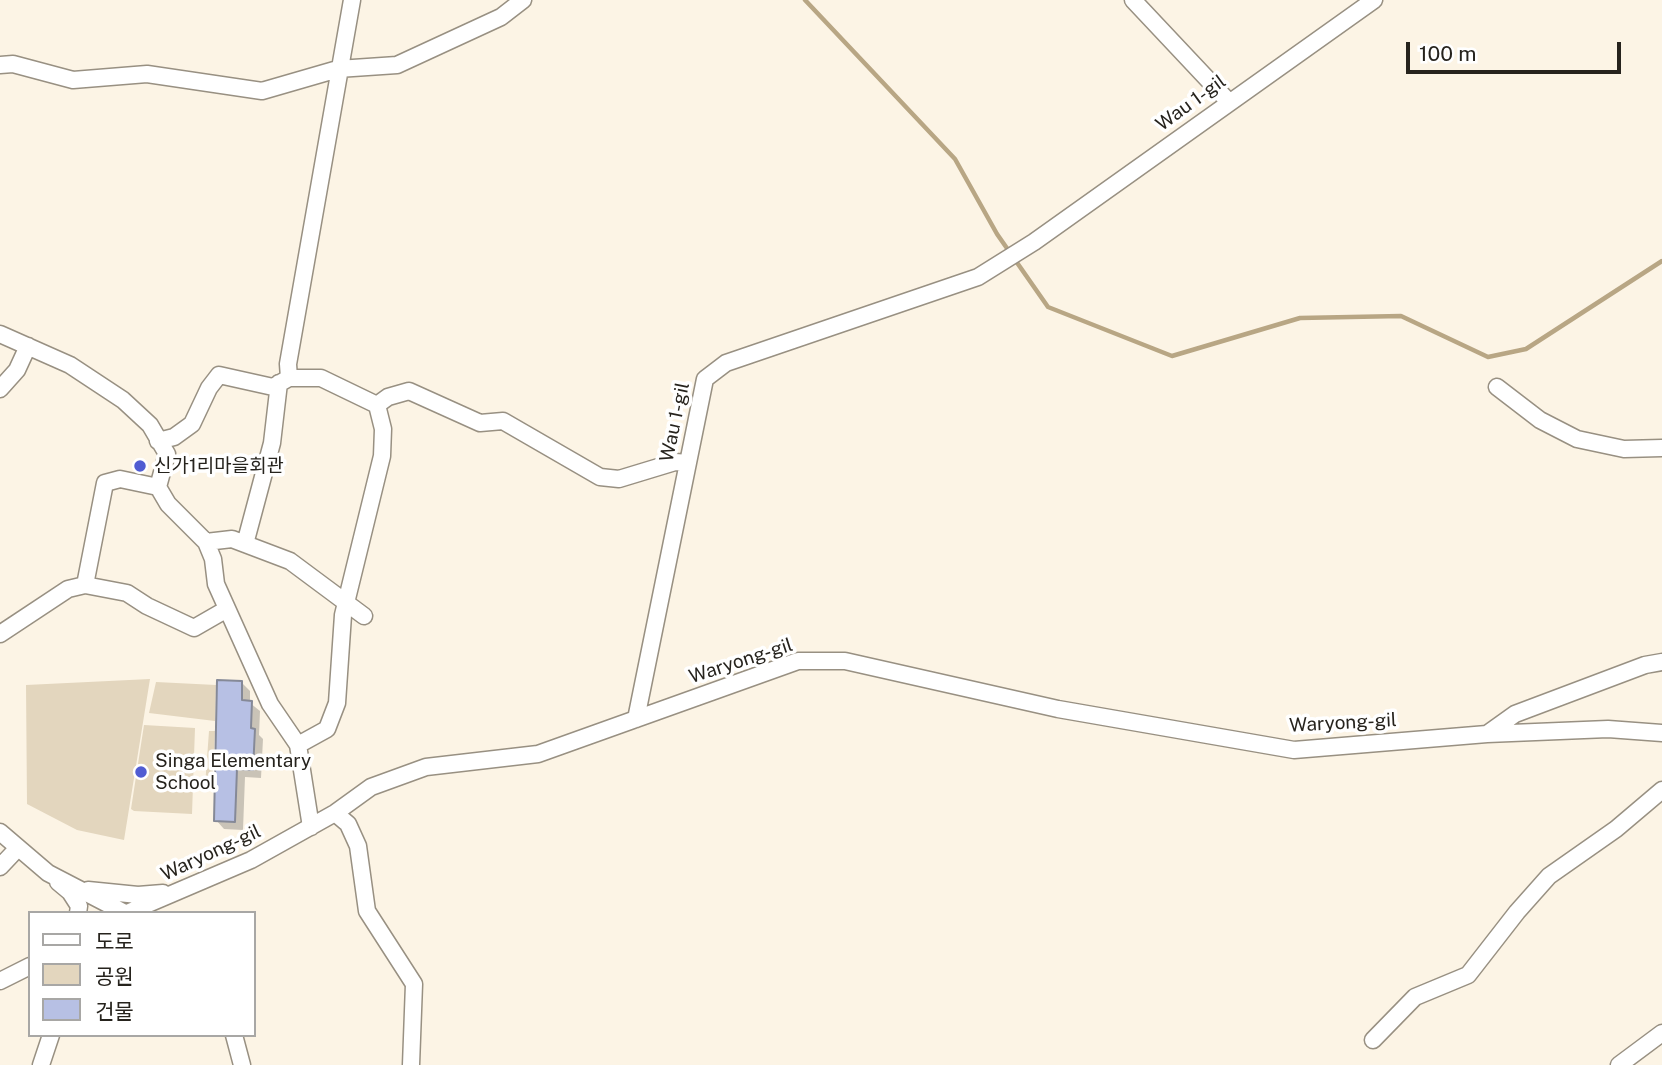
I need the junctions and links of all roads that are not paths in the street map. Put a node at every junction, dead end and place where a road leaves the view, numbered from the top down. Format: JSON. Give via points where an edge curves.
{"nodes":[{"id":1,"x":352,"y":0,"type":"edge"},
{"id":2,"x":523,"y":0,"type":"edge"},
{"id":3,"x":1133,"y":0,"type":"edge"},
{"id":4,"x":1374,"y":0,"type":"edge"},
{"id":5,"x":0,"y":65,"type":"edge"},
{"id":6,"x":338,"y":69,"type":"junction"},
{"id":7,"x":1229,"y":102,"type":"junction"},
{"id":8,"x":0,"y":334,"type":"edge"},
{"id":9,"x":28,"y":346,"type":"junction"},
{"id":10,"x":284,"y":380,"type":"junction"},
{"id":11,"x":1497,"y":387,"type":"dead end"},
{"id":12,"x":0,"y":389,"type":"edge"},
{"id":13,"x":377,"y":405,"type":"junction"},
{"id":14,"x":158,"y":441,"type":"junction"},
{"id":15,"x":1662,"y":448,"type":"edge"},
{"id":16,"x":688,"y":463,"type":"junction"},
{"id":17,"x":158,"y":487,"type":"junction"},
{"id":18,"x":206,"y":542,"type":"junction"},
{"id":19,"x":245,"y":544,"type":"junction"},
{"id":20,"x":85,"y":585,"type":"junction"},
{"id":21,"x":345,"y":601,"type":"junction"},
{"id":22,"x":227,"y":609,"type":"junction"},
{"id":23,"x":363,"y":616,"type":"dead end"},
{"id":24,"x":0,"y":634,"type":"edge"},
{"id":25,"x":1662,"y":662,"type":"edge"},
{"id":26,"x":636,"y":719,"type":"junction"},
{"id":27,"x":1662,"y":733,"type":"edge"},
{"id":28,"x":1487,"y":734,"type":"junction"},
{"id":29,"x":298,"y":745,"type":"junction"},
{"id":30,"x":1662,"y":790,"type":"edge"},
{"id":31,"x":335,"y":813,"type":"junction"},
{"id":32,"x":311,"y":827,"type":"junction"},
{"id":33,"x":0,"y":832,"type":"edge"},
{"id":34,"x":18,"y":849,"type":"junction"},
{"id":35,"x":0,"y":867,"type":"edge"},
{"id":36,"x":48,"y":873,"type":"junction"},
{"id":37,"x":84,"y":890,"type":"junction"},
{"id":38,"x":174,"y":893,"type":"junction"},
{"id":39,"x":78,"y":911,"type":"edge"},
{"id":40,"x":122,"y":911,"type":"edge"},
{"id":41,"x":131,"y":911,"type":"edge"},
{"id":42,"x":156,"y":911,"type":"edge"},
{"id":43,"x":28,"y":967,"type":"edge"},
{"id":44,"x":0,"y":981,"type":"edge"},
{"id":45,"x":1662,"y":1033,"type":"edge"},
{"id":46,"x":50,"y":1037,"type":"edge"},
{"id":47,"x":235,"y":1037,"type":"edge"},
{"id":48,"x":1373,"y":1040,"type":"dead end"},
{"id":49,"x":41,"y":1065,"type":"edge"},
{"id":50,"x":242,"y":1065,"type":"edge"},
{"id":51,"x":411,"y":1065,"type":"edge"},
{"id":52,"x":1619,"y":1065,"type":"edge"}],
"edges":[{"from":1,"to":6,"type":"street"},
{"from":2,"to":6,"type":"street","via":[[501,18],[397,65]]},
{"from":3,"to":7,"type":"street"},
{"from":4,"to":7,"type":"street","name":"Wau 1-gil"},
{"from":5,"to":6,"type":"street","via":[[73,79],[147,74],[262,92]]},
{"from":6,"to":10,"type":"street"},
{"from":7,"to":16,"type":"street","name":"Wau 1-gil","via":[[978,277],[726,363],[705,379]]},
{"from":8,"to":9,"type":"street"},
{"from":9,"to":12,"type":"street","via":[[17,370]]},
{"from":9,"to":14,"type":"street","via":[[69,365],[122,400],[150,425]]},
{"from":10,"to":13,"type":"street","via":[[321,378]]},
{"from":10,"to":14,"type":"street","via":[[273,387],[219,375],[192,424],[174,437]]},
{"from":10,"to":19,"type":"street"},
{"from":11,"to":15,"type":"street","via":[[1539,419],[1577,439],[1624,449]]},
{"from":13,"to":16,"type":"street","via":[[409,391],[480,423],[503,421],[600,477],[619,479],[675,462]]},
{"from":13,"to":21,"type":"street","via":[[383,429],[382,456]]},
{"from":14,"to":17,"type":"street","via":[[167,454]]},
{"from":16,"to":26,"type":"street","name":"Wau 1-gil"},
{"from":17,"to":18,"type":"street","via":[[168,504]]},
{"from":17,"to":20,"type":"street","via":[[120,479],[106,483]]},
{"from":18,"to":19,"type":"street"},
{"from":18,"to":22,"type":"street"},
{"from":19,"to":21,"type":"street","via":[[290,561]]},
{"from":20,"to":22,"type":"street","via":[[127,593],[194,628]]},
{"from":20,"to":24,"type":"street","via":[[68,589]]},
{"from":21,"to":23,"type":"street"},
{"from":21,"to":29,"type":"street","via":[[333,717],[327,729]]},
{"from":22,"to":29,"type":"street","via":[[270,704]]},
{"from":25,"to":28,"type":"street","via":[[1515,714]]},
{"from":26,"to":28,"type":"street","name":"Waryong-gil","via":[[798,662],[845,660],[1058,709],[1294,750]]},
{"from":26,"to":31,"type":"street","name":"Waryong-gil","via":[[538,754],[426,766],[371,787]]},
{"from":27,"to":28,"type":"street","name":"Waryong-gil","via":[[1608,729]]},
{"from":29,"to":32,"type":"street"},
{"from":30,"to":48,"type":"street","via":[[1549,876],[1468,975],[1415,997]]},
{"from":31,"to":32,"type":"street","name":"Waryong-gil"},
{"from":31,"to":51,"type":"street","via":[[348,824],[358,846],[367,911],[414,984]]},
{"from":32,"to":38,"type":"street","name":"Waryong-gil","via":[[251,860]]},
{"from":33,"to":34,"type":"street","name":"Waryong-gil"},
{"from":34,"to":35,"type":"street"},
{"from":34,"to":36,"type":"street","name":"Waryong-gil"},
{"from":36,"to":37,"type":"street","name":"Waryong-gil"},
{"from":36,"to":39,"type":"street","via":[[70,892]]},
{"from":37,"to":38,"type":"street"},
{"from":37,"to":40,"type":"street","name":"Waryong-gil"},
{"from":38,"to":41,"type":"street","name":"Waryong-gil"},
{"from":38,"to":42,"type":"street"},
{"from":43,"to":44,"type":"street"},
{"from":45,"to":52,"type":"street"},
{"from":46,"to":49,"type":"street"},
{"from":47,"to":50,"type":"street"}]}
